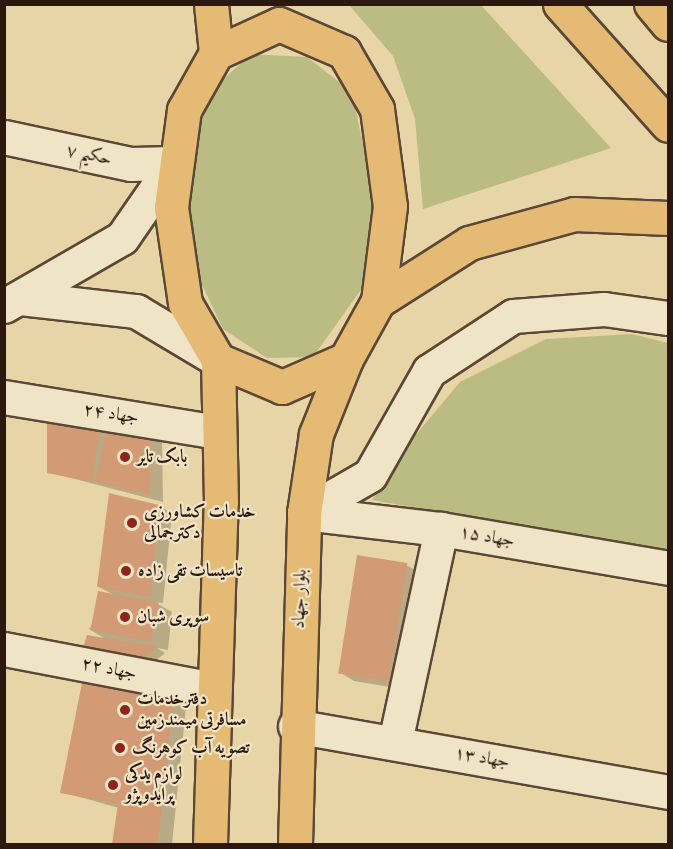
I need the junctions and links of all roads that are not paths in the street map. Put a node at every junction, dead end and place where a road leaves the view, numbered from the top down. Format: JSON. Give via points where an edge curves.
{"nodes":[{"id":1,"x":211,"y":4,"type":"edge"},
{"id":2,"x":560,"y":4,"type":"edge"},
{"id":3,"x":651,"y":4,"type":"edge"},
{"id":4,"x":669,"y":24,"type":"edge"},
{"id":5,"x":216,"y":53,"type":"junction"},
{"id":6,"x":669,"y":124,"type":"edge"},
{"id":7,"x":4,"y":137,"type":"edge"},
{"id":8,"x":174,"y":163,"type":"junction"},
{"id":9,"x":669,"y":218,"type":"edge"},
{"id":10,"x":378,"y":301,"type":"junction"},
{"id":11,"x":12,"y":302,"type":"edge"},
{"id":12,"x":669,"y":318,"type":"edge"},
{"id":13,"x":346,"y":359,"type":"junction"},
{"id":14,"x":218,"y":360,"type":"junction"},
{"id":15,"x":4,"y":397,"type":"edge"},
{"id":16,"x":218,"y":432,"type":"junction"},
{"id":17,"x":304,"y":513,"type":"junction"},
{"id":18,"x":441,"y":529,"type":"junction"},
{"id":19,"x":669,"y":568,"type":"edge"},
{"id":20,"x":4,"y":649,"type":"edge"},
{"id":21,"x":214,"y":689,"type":"junction"},
{"id":22,"x":295,"y":726,"type":"junction"},
{"id":23,"x":396,"y":742,"type":"junction"},
{"id":24,"x":669,"y":792,"type":"edge"},
{"id":25,"x":210,"y":844,"type":"edge"},
{"id":26,"x":295,"y":844,"type":"edge"}],
"edges":[{"from":1,"to":5,"type":"main road"},
{"from":2,"to":6,"type":"main road"},
{"from":3,"to":4,"type":"main road"},
{"from":5,"to":8,"type":"main road","via":[[184,110]]},
{"from":5,"to":10,"type":"main road","via":[[279,24],[344,52],[377,109],[387,161],[388,249]]},
{"from":7,"to":8,"type":"street","name":"حکیم ۷","via":[[131,164]]},
{"from":8,"to":11,"type":"street","via":[[122,238]]},
{"from":8,"to":14,"type":"main road","via":[[174,251],[185,303]]},
{"from":9,"to":10,"type":"main road","via":[[574,214],[470,243]]},
{"from":10,"to":13,"type":"main road","name":"بلوار جهاد"},
{"from":11,"to":14,"type":"street","via":[[136,311]]},
{"from":12,"to":17,"type":"street","via":[[604,309],[513,315],[429,371],[370,475]]},
{"from":13,"to":14,"type":"main road","via":[[282,387]]},
{"from":13,"to":17,"type":"main road","name":"بلوار جهاد","via":[[316,434]]},
{"from":14,"to":16,"type":"main road"},
{"from":15,"to":16,"type":"street","name":"جهاد ۲۴"},
{"from":16,"to":21,"type":"main road","via":[[221,502]]},
{"from":17,"to":18,"type":"street","name":"جهاد ۱۵"},
{"from":17,"to":22,"type":"main road","name":"بلوار جهاد"},
{"from":18,"to":19,"type":"street","name":"جهاد ۱۵"},
{"from":18,"to":23,"type":"street"},
{"from":20,"to":21,"type":"street","name":"جهاد ۲۲"},
{"from":21,"to":25,"type":"main road"},
{"from":22,"to":23,"type":"street","name":"جهاد ۱۳"},
{"from":22,"to":26,"type":"main road","name":"بلوار جهاد"},
{"from":23,"to":24,"type":"street","name":"جهاد ۱۳"}]}
